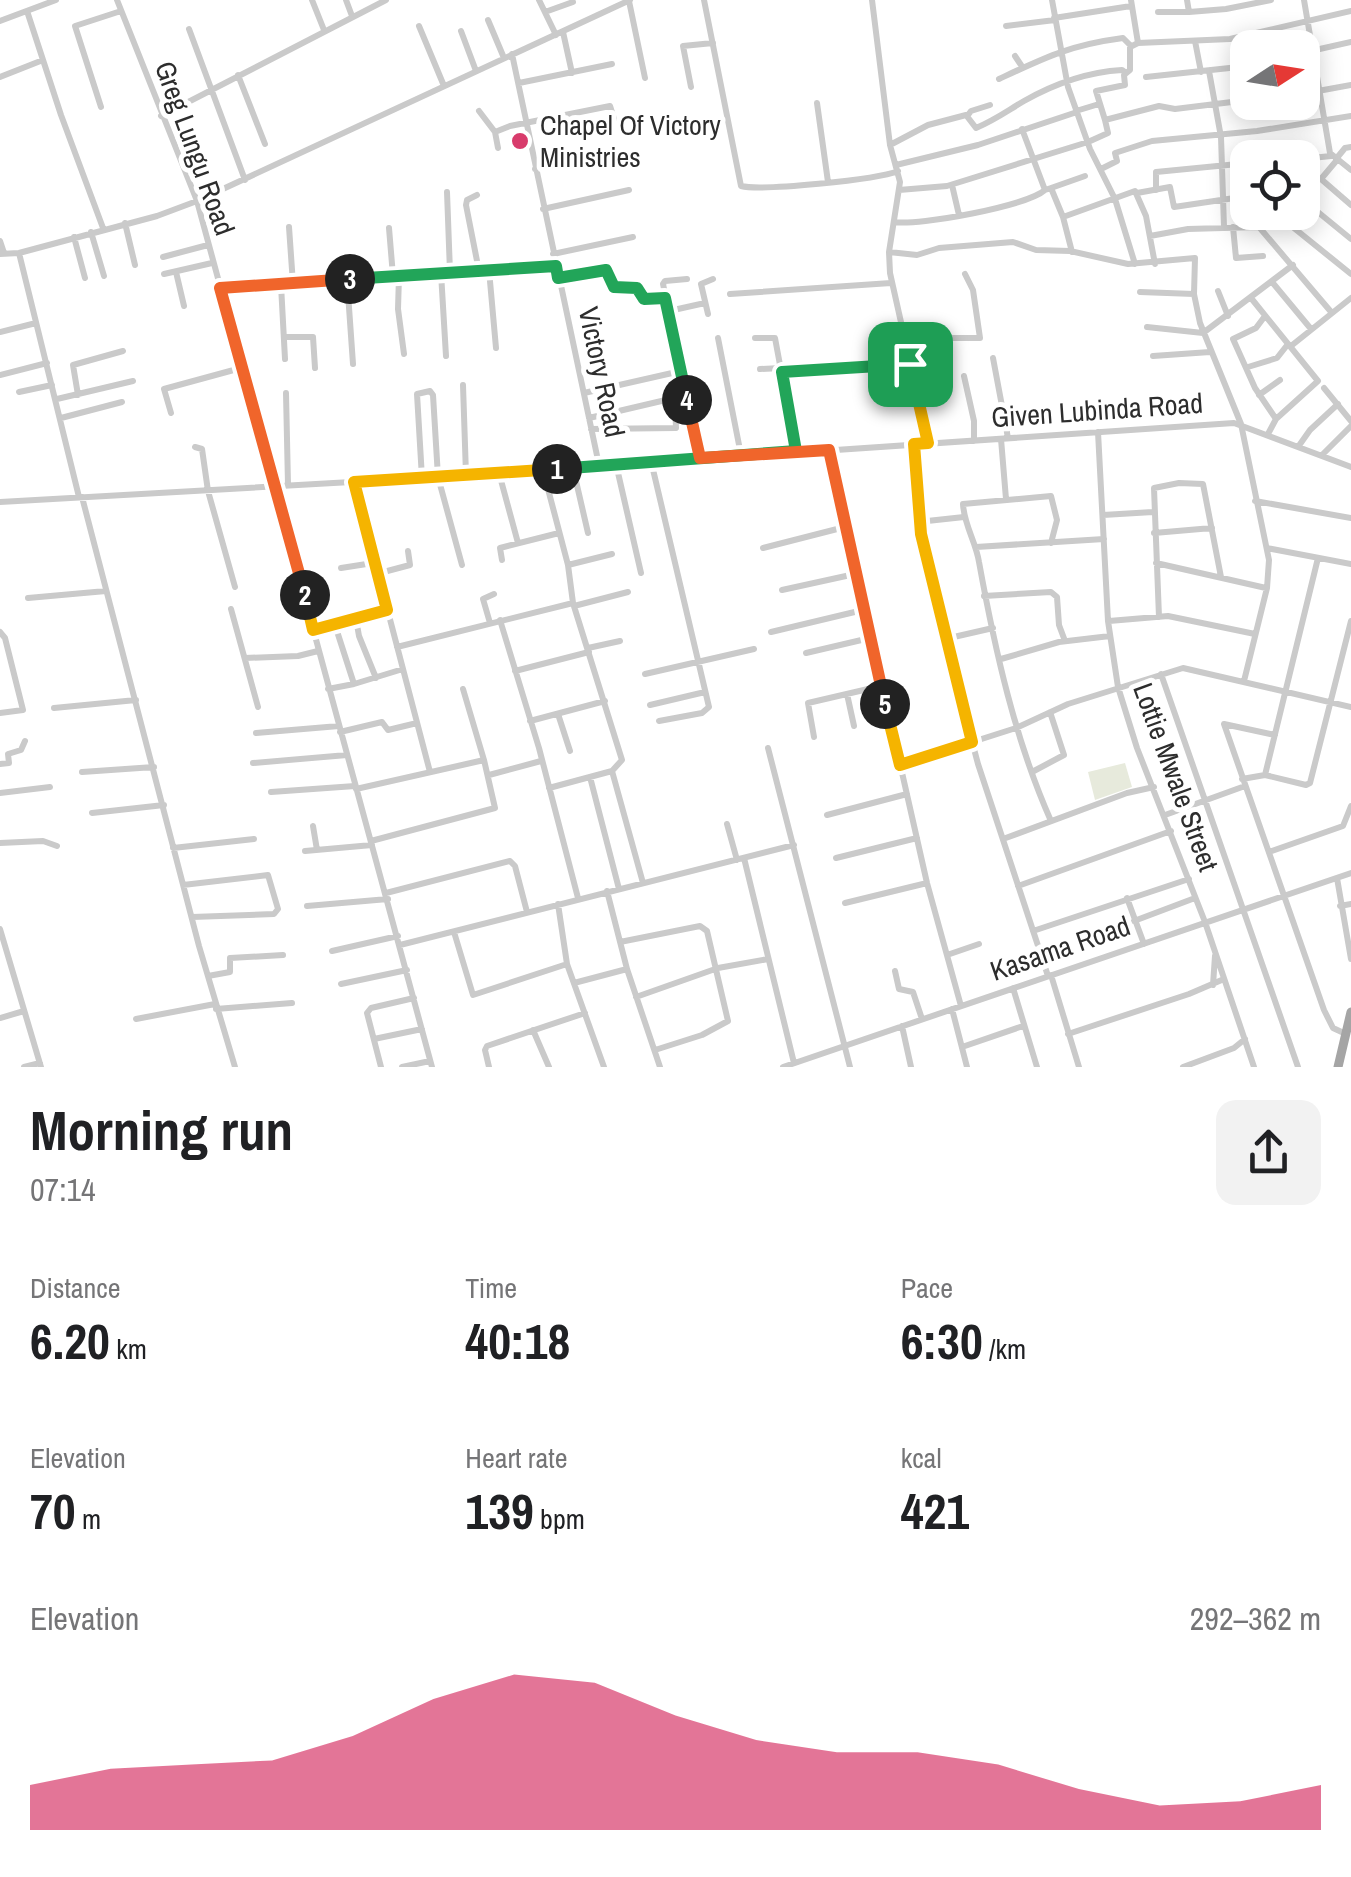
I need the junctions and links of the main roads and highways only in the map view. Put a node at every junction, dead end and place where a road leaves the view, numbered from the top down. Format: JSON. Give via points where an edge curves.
{"nodes":[{"id":1,"x":1351,"y":1012,"type":"edge"},
{"id":2,"x":1347,"y":1038,"type":"edge"},
{"id":3,"x":1338,"y":1067,"type":"edge"}],
"edges":[{"from":1,"to":2,"type":"main road"},
{"from":2,"to":3,"type":"main road"}]}
